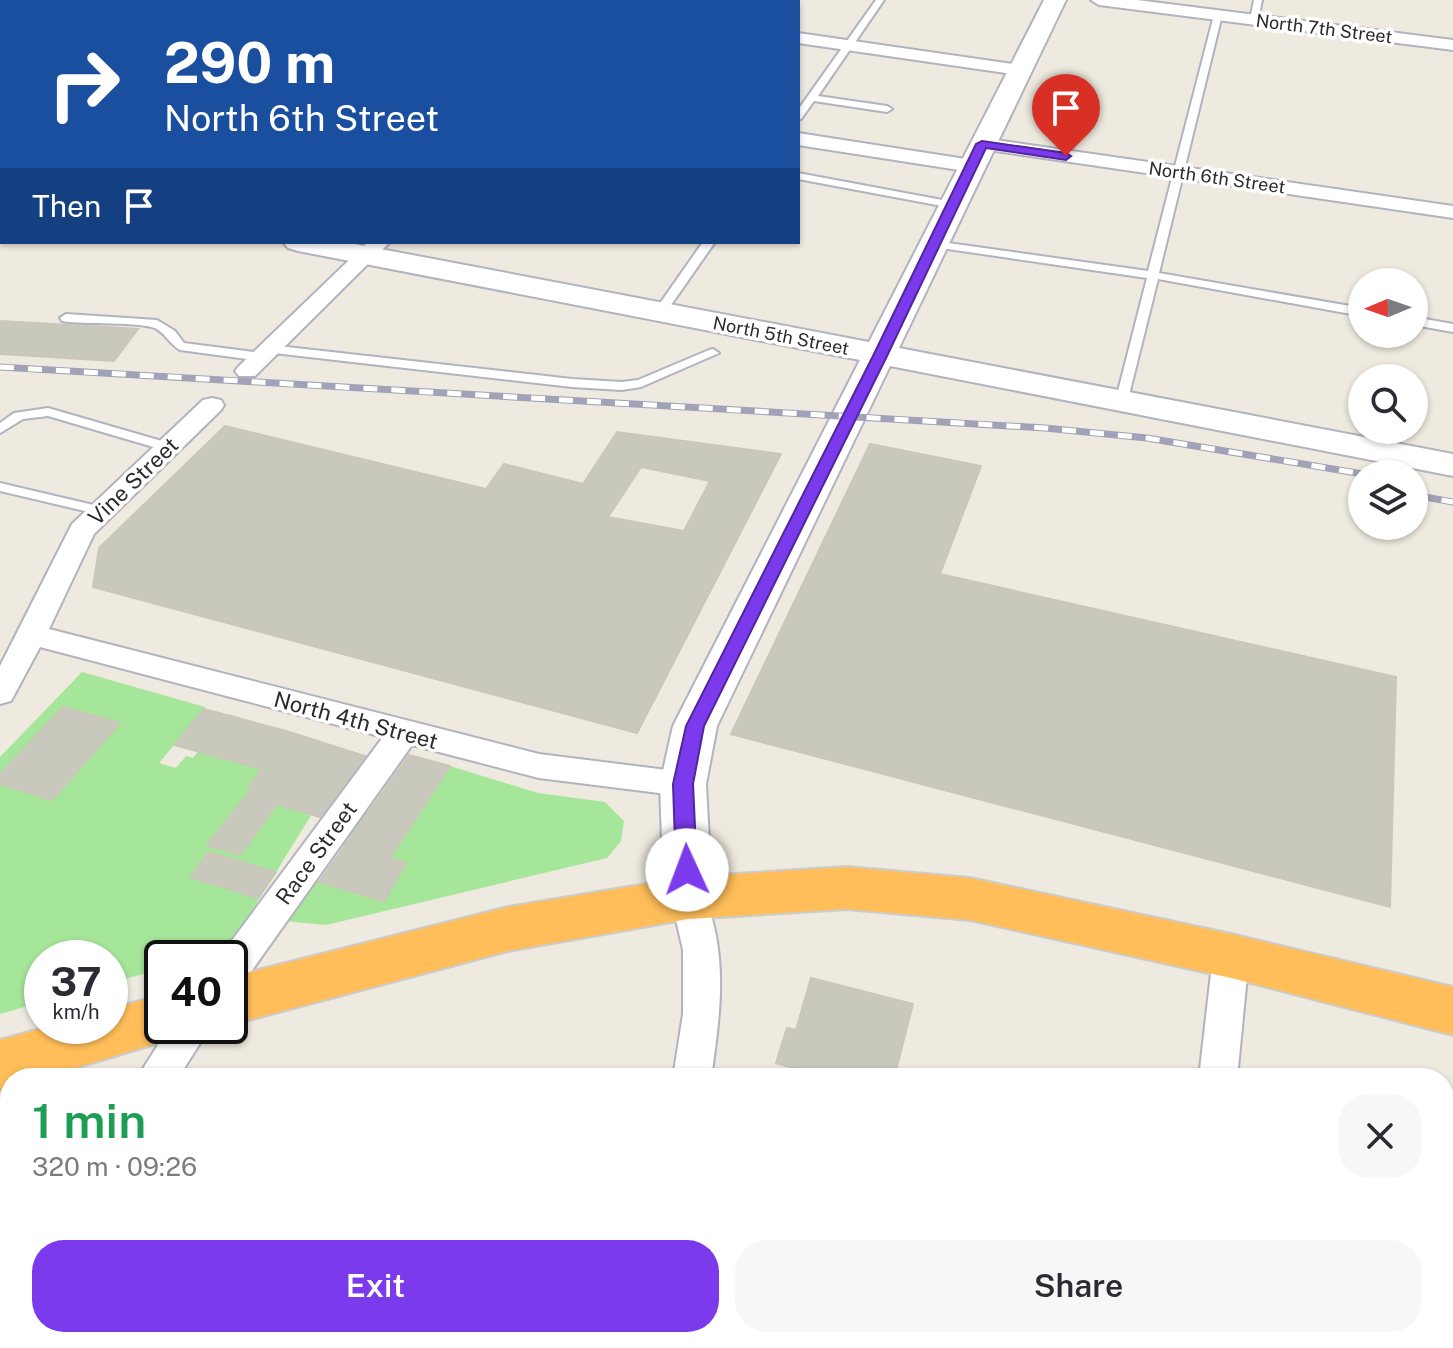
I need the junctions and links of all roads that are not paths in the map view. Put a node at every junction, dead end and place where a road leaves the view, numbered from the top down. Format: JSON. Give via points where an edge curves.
{"nodes":[{"id":1,"x":880,"y":0,"type":"edge"},
{"id":2,"x":1055,"y":0,"type":"edge"},
{"id":3,"x":1099,"y":0,"type":"edge"},
{"id":4,"x":1258,"y":0,"type":"edge"},
{"id":5,"x":1218,"y":15,"type":"junction"},
{"id":6,"x":1254,"y":20,"type":"junction"},
{"id":7,"x":800,"y":38,"type":"edge"},
{"id":8,"x":848,"y":45,"type":"junction"},
{"id":9,"x":1453,"y":45,"type":"edge"},
{"id":10,"x":1020,"y":70,"type":"junction"},
{"id":11,"x":813,"y":98,"type":"junction"},
{"id":12,"x":887,"y":109,"type":"dead end"},
{"id":13,"x":800,"y":114,"type":"edge"},
{"id":14,"x":800,"y":139,"type":"edge"},
{"id":15,"x":977,"y":155,"type":"junction"},
{"id":16,"x":1177,"y":173,"type":"junction"},
{"id":17,"x":800,"y":176,"type":"edge"},
{"id":18,"x":953,"y":205,"type":"junction"},
{"id":19,"x":1453,"y":212,"type":"edge"},
{"id":20,"x":323,"y":244,"type":"edge"},
{"id":21,"x":708,"y":244,"type":"edge"},
{"id":22,"x":934,"y":244,"type":"junction"},
{"id":23,"x":373,"y":248,"type":"edge"},
{"id":24,"x":1152,"y":275,"type":"junction"},
{"id":25,"x":1348,"y":310,"type":"edge"},
{"id":26,"x":660,"y":312,"type":"junction"},
{"id":27,"x":66,"y":318,"type":"dead end"},
{"id":28,"x":1428,"y":324,"type":"edge"},
{"id":29,"x":1453,"y":328,"type":"edge"},
{"id":30,"x":713,"y":353,"type":"dead end"},
{"id":31,"x":880,"y":356,"type":"junction"},
{"id":32,"x":259,"y":359,"type":"junction"},
{"id":33,"x":1122,"y":399,"type":"junction"},
{"id":34,"x":212,"y":405,"type":"dead end"},
{"id":35,"x":0,"y":429,"type":"edge"},
{"id":36,"x":167,"y":447,"type":"junction"},
{"id":37,"x":1453,"y":465,"type":"edge"},
{"id":38,"x":0,"y":487,"type":"edge"},
{"id":39,"x":102,"y":511,"type":"junction"},
{"id":40,"x":32,"y":635,"type":"junction"},
{"id":41,"x":0,"y":693,"type":"edge"},
{"id":42,"x":403,"y":733,"type":"junction"},
{"id":43,"x":683,"y":784,"type":"junction"},
{"id":44,"x":688,"y":898,"type":"junction"},
{"id":45,"x":248,"y":947,"type":"edge"},
{"id":46,"x":1231,"y":956,"type":"junction"},
{"id":47,"x":248,"y":996,"type":"edge"},
{"id":48,"x":1453,"y":1011,"type":"edge"},
{"id":49,"x":144,"y":1024,"type":"edge"},
{"id":50,"x":180,"y":1044,"type":"edge"},
{"id":51,"x":0,"y":1065,"type":"edge"},
{"id":52,"x":163,"y":1068,"type":"edge"},
{"id":53,"x":694,"y":1068,"type":"edge"},
{"id":54,"x":1219,"y":1068,"type":"edge"}],
"edges":[{"from":1,"to":8,"type":"lane"},
{"from":2,"to":10,"type":"street"},
{"from":3,"to":5,"type":"street","name":"North 7th Street"},
{"from":4,"to":6,"type":"lane"},
{"from":5,"to":6,"type":"street","name":"North 7th Street"},
{"from":5,"to":16,"type":"lane"},
{"from":6,"to":9,"type":"street","name":"North 7th Street"},
{"from":7,"to":8,"type":"street"},
{"from":8,"to":10,"type":"street"},
{"from":8,"to":11,"type":"lane"},
{"from":10,"to":15,"type":"street"},
{"from":11,"to":12,"type":"lane"},
{"from":11,"to":13,"type":"lane"},
{"from":14,"to":15,"type":"street","name":"North 6th Street"},
{"from":15,"to":16,"type":"street","name":"North 6th Street"},
{"from":15,"to":18,"type":"street"},
{"from":16,"to":19,"type":"street","name":"North 6th Street"},
{"from":16,"to":24,"type":"lane"},
{"from":17,"to":18,"type":"lane"},
{"from":18,"to":22,"type":"street"},
{"from":20,"to":23,"type":"street","name":"North 5th Street"},
{"from":21,"to":26,"type":"lane"},
{"from":22,"to":24,"type":"lane"},
{"from":22,"to":31,"type":"street"},
{"from":23,"to":26,"type":"street","name":"North 5th Street"},
{"from":23,"to":32,"type":"street"},
{"from":24,"to":25,"type":"lane"},
{"from":24,"to":33,"type":"lane"},
{"from":26,"to":31,"type":"street","name":"North 5th Street"},
{"from":27,"to":32,"type":"lane","via":[[157,324],[180,346]]},
{"from":28,"to":29,"type":"lane"},
{"from":30,"to":32,"type":"lane","via":[[622,386]]},
{"from":31,"to":33,"type":"street","name":"North 5th Street"},
{"from":31,"to":43,"type":"street","via":[[695,726]]},
{"from":33,"to":37,"type":"street","name":"North 5th Street"},
{"from":34,"to":36,"type":"street","name":"Vine Street"},
{"from":35,"to":36,"type":"lane","via":[[19,416],[48,412]]},
{"from":36,"to":39,"type":"street","name":"Vine Street"},
{"from":38,"to":39,"type":"lane"},
{"from":39,"to":40,"type":"street","name":"Vine Street","via":[[82,530]]},
{"from":40,"to":41,"type":"street","name":"Vine Street"},
{"from":40,"to":42,"type":"street","name":"North 4th Street"},
{"from":42,"to":43,"type":"street","name":"North 4th Street","via":[[539,766]]},
{"from":42,"to":45,"type":"street","name":"Race Street"},
{"from":43,"to":44,"type":"street"},
{"from":44,"to":46,"type":"highway","via":[[847,888],[913,892],[970,899]]},
{"from":44,"to":47,"type":"highway","via":[[508,929]]},
{"from":44,"to":53,"type":"street","via":[[701,950],[702,1014]]},
{"from":46,"to":48,"type":"highway"},
{"from":46,"to":54,"type":"street"},
{"from":49,"to":51,"type":"highway"},
{"from":50,"to":52,"type":"street"}]}
